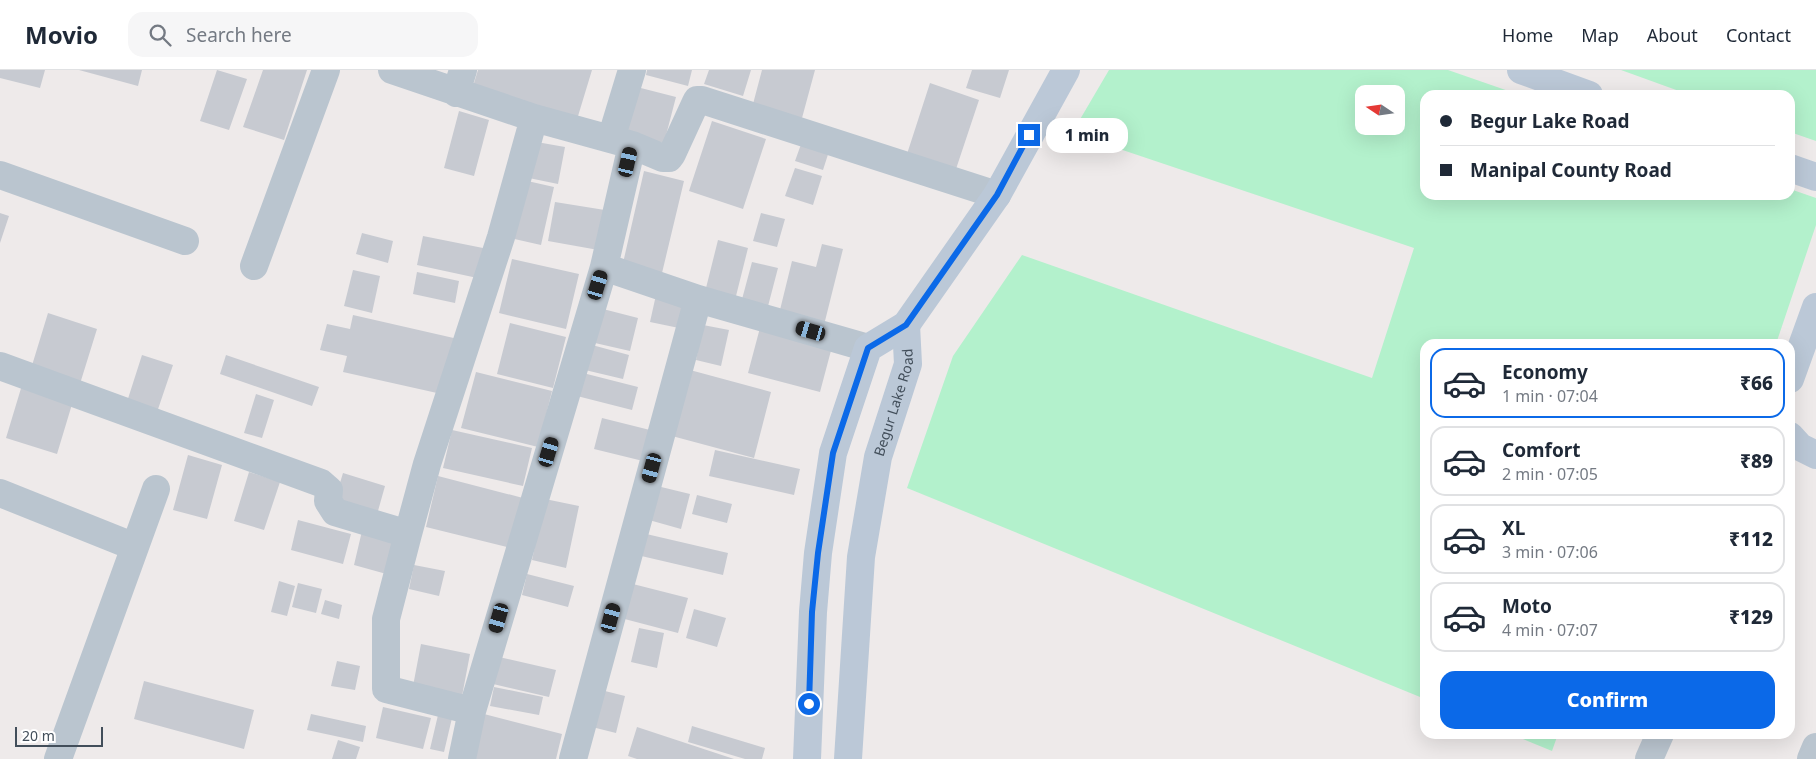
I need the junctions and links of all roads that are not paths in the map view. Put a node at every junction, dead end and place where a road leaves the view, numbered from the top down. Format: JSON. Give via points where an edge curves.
{"nodes":[{"id":1,"x":326,"y":70,"type":"edge"},
{"id":2,"x":392,"y":70,"type":"edge"},
{"id":3,"x":632,"y":70,"type":"edge"},
{"id":4,"x":1066,"y":70,"type":"edge"},
{"id":5,"x":1521,"y":70,"type":"edge"},
{"id":6,"x":460,"y":82,"type":"edge"},
{"id":7,"x":1575,"y":90,"type":"edge"},
{"id":8,"x":534,"y":118,"type":"junction"},
{"id":9,"x":622,"y":142,"type":"junction"},
{"id":10,"x":1795,"y":170,"type":"edge"},
{"id":11,"x":0,"y":175,"type":"edge"},
{"id":12,"x":1816,"y":177,"type":"edge"},
{"id":13,"x":997,"y":195,"type":"junction"},
{"id":14,"x":185,"y":241,"type":"dead end"},
{"id":15,"x":254,"y":266,"type":"dead end"},
{"id":16,"x":604,"y":267,"type":"junction"},
{"id":17,"x":698,"y":299,"type":"junction"},
{"id":18,"x":1816,"y":306,"type":"edge"},
{"id":19,"x":906,"y":325,"type":"junction"},
{"id":20,"x":868,"y":348,"type":"junction"},
{"id":21,"x":1795,"y":365,"type":"edge"},
{"id":22,"x":0,"y":366,"type":"edge"},
{"id":23,"x":1795,"y":442,"type":"edge"},
{"id":24,"x":1816,"y":455,"type":"edge"},
{"id":25,"x":156,"y":489,"type":"dead end"},
{"id":26,"x":0,"y":493,"type":"edge"},
{"id":27,"x":408,"y":534,"type":"junction"},
{"id":28,"x":135,"y":547,"type":"junction"},
{"id":29,"x":472,"y":711,"type":"junction"},
{"id":30,"x":1658,"y":739,"type":"edge"},
{"id":31,"x":1816,"y":747,"type":"edge"},
{"id":32,"x":58,"y":759,"type":"edge"},
{"id":33,"x":462,"y":759,"type":"edge"},
{"id":34,"x":573,"y":759,"type":"edge"},
{"id":35,"x":807,"y":759,"type":"edge"},
{"id":36,"x":848,"y":759,"type":"edge"},
{"id":37,"x":1649,"y":759,"type":"edge"},
{"id":38,"x":1811,"y":759,"type":"edge"}],
"edges":[{"from":1,"to":15,"type":"street"},
{"from":2,"to":6,"type":"street"},
{"from":3,"to":9,"type":"street"},
{"from":4,"to":13,"type":"main road"},
{"from":5,"to":7,"type":"main road"},
{"from":6,"to":8,"type":"street"},
{"from":8,"to":9,"type":"street"},
{"from":8,"to":27,"type":"street","via":[[502,237],[427,464]]},
{"from":9,"to":13,"type":"street","via":[[669,158],[694,104],[702,100]]},
{"from":9,"to":16,"type":"street"},
{"from":10,"to":12,"type":"main road"},
{"from":11,"to":14,"type":"street"},
{"from":13,"to":19,"type":"main road"},
{"from":16,"to":17,"type":"street"},
{"from":16,"to":29,"type":"street"},
{"from":17,"to":20,"type":"street"},
{"from":17,"to":34,"type":"street"},
{"from":18,"to":21,"type":"main road"},
{"from":19,"to":20,"type":"main road","name":"Begur Lake Road"},
{"from":19,"to":36,"type":"main road","name":"Begur Lake Road","via":[[908,364],[878,457],[862,557]]},
{"from":20,"to":35,"type":"main road","via":[[833,453],[818,553],[812,612]]},
{"from":22,"to":27,"type":"street","via":[[320,483],[329,490],[328,501],[335,512]]},
{"from":23,"to":24,"type":"main road"},
{"from":25,"to":28,"type":"street"},
{"from":26,"to":28,"type":"street"},
{"from":27,"to":29,"type":"street","via":[[386,619],[386,689]]},
{"from":28,"to":32,"type":"street"},
{"from":29,"to":33,"type":"street"},
{"from":30,"to":37,"type":"street"},
{"from":31,"to":38,"type":"street"}]}
